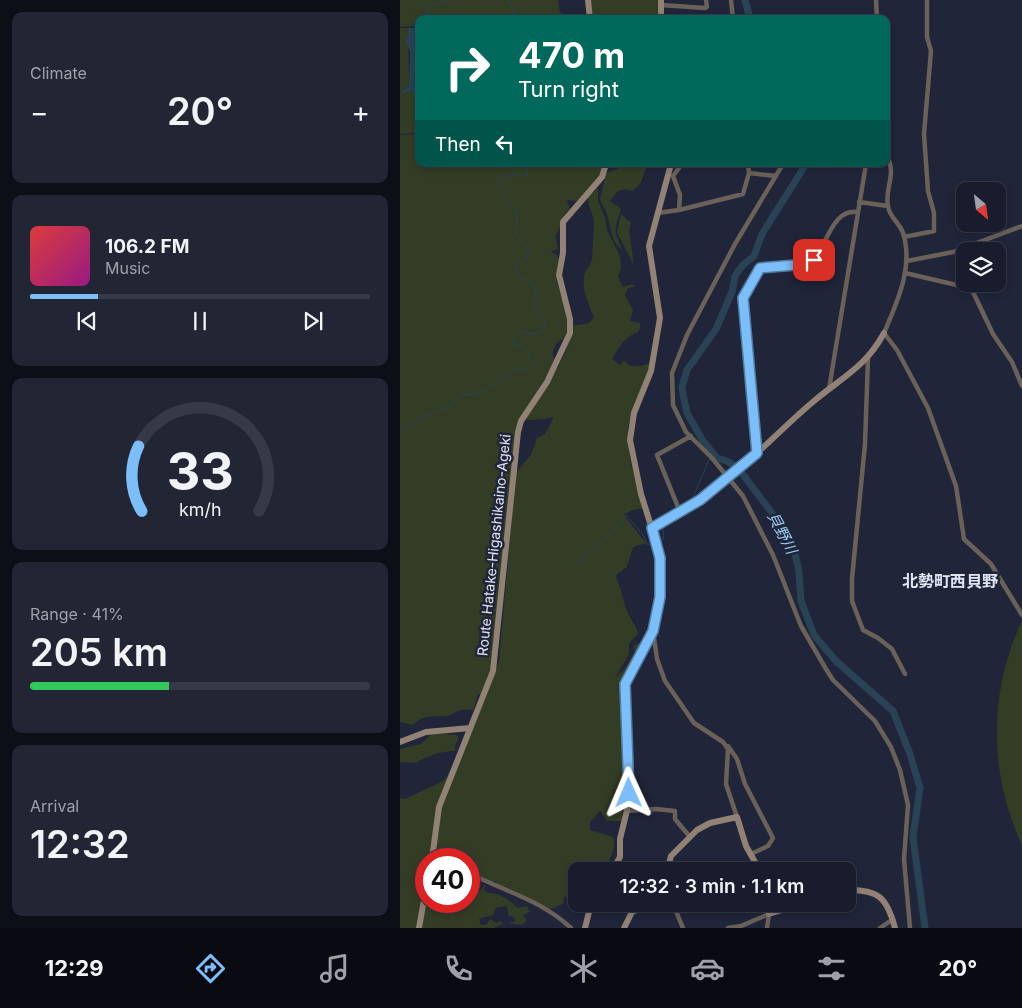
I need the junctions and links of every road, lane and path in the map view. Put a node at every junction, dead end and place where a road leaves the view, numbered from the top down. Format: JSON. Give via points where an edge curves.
{"nodes":[{"id":1,"x":588,"y":0,"type":"edge"},
{"id":2,"x":706,"y":0,"type":"edge"},
{"id":3,"x":731,"y":0,"type":"edge"},
{"id":4,"x":876,"y":0,"type":"edge"},
{"id":5,"x":927,"y":0,"type":"edge"},
{"id":6,"x":661,"y":2,"type":"edge"},
{"id":7,"x":590,"y":15,"type":"edge"},
{"id":8,"x":661,"y":15,"type":"edge"},
{"id":9,"x":733,"y":15,"type":"edge"},
{"id":10,"x":877,"y":15,"type":"edge"},
{"id":11,"x":890,"y":163,"type":"edge"},
{"id":12,"x":605,"y":167,"type":"edge"},
{"id":13,"x":670,"y":167,"type":"edge"},
{"id":14,"x":680,"y":167,"type":"edge"},
{"id":15,"x":747,"y":167,"type":"edge"},
{"id":16,"x":781,"y":167,"type":"edge"},
{"id":17,"x":865,"y":167,"type":"edge"},
{"id":18,"x":749,"y":172,"type":"junction"},
{"id":19,"x":776,"y":176,"type":"junction"},
{"id":20,"x":859,"y":202,"type":"junction"},
{"id":21,"x":888,"y":206,"type":"junction"},
{"id":22,"x":679,"y":210,"type":"junction"},
{"id":23,"x":858,"y":212,"type":"junction"},
{"id":24,"x":657,"y":213,"type":"junction"},
{"id":25,"x":1022,"y":226,"type":"edge"},
{"id":26,"x":904,"y":237,"type":"junction"},
{"id":27,"x":906,"y":261,"type":"junction"},
{"id":28,"x":905,"y":273,"type":"junction"},
{"id":29,"x":884,"y":333,"type":"junction"},
{"id":30,"x":868,"y":358,"type":"junction"},
{"id":31,"x":1022,"y":386,"type":"edge"},
{"id":32,"x":829,"y":389,"type":"junction"},
{"id":33,"x":691,"y":436,"type":"junction"},
{"id":34,"x":757,"y":453,"type":"junction"},
{"id":35,"x":728,"y":477,"type":"junction"},
{"id":36,"x":680,"y":512,"type":"junction"},
{"id":37,"x":652,"y":528,"type":"junction"},
{"id":38,"x":1022,"y":615,"type":"edge"},
{"id":39,"x":653,"y":631,"type":"junction"},
{"id":40,"x":905,"y":674,"type":"dead end"},
{"id":41,"x":470,"y":728,"type":"junction"},
{"id":42,"x":400,"y":742,"type":"edge"},
{"id":43,"x":723,"y":742,"type":"junction"},
{"id":44,"x":627,"y":811,"type":"junction"},
{"id":45,"x":737,"y":817,"type":"junction"},
{"id":46,"x":690,"y":838,"type":"junction"},
{"id":47,"x":434,"y":848,"type":"edge"},
{"id":48,"x":751,"y":854,"type":"junction"},
{"id":49,"x":617,"y":862,"type":"edge"},
{"id":50,"x":670,"y":862,"type":"edge"},
{"id":51,"x":755,"y":862,"type":"edge"},
{"id":52,"x":480,"y":878,"type":"edge"},
{"id":53,"x":856,"y":891,"type":"edge"},
{"id":54,"x":589,"y":912,"type":"edge"},
{"id":55,"x":632,"y":912,"type":"edge"},
{"id":56,"x":676,"y":912,"type":"edge"},
{"id":57,"x":775,"y":912,"type":"edge"},
{"id":58,"x":422,"y":913,"type":"edge"},
{"id":59,"x":769,"y":914,"type":"junction"},
{"id":60,"x":893,"y":919,"type":"junction"},
{"id":61,"x":741,"y":927,"type":"edge"},
{"id":62,"x":419,"y":928,"type":"edge"},
{"id":63,"x":571,"y":928,"type":"edge"},
{"id":64,"x":584,"y":928,"type":"edge"},
{"id":65,"x":624,"y":928,"type":"edge"},
{"id":66,"x":683,"y":928,"type":"edge"},
{"id":67,"x":728,"y":928,"type":"edge"},
{"id":68,"x":767,"y":928,"type":"edge"},
{"id":69,"x":880,"y":928,"type":"edge"},
{"id":70,"x":895,"y":928,"type":"edge"},
{"id":71,"x":910,"y":928,"type":"edge"}],
"edges":[{"from":1,"to":7,"type":"main road"},
{"from":2,"to":6,"type":"street","via":[[705,8]]},
{"from":3,"to":9,"type":"street"},
{"from":4,"to":10,"type":"street"},
{"from":5,"to":26,"type":"street","via":[[927,37],[931,51],[924,134],[928,191],[935,222],[934,231]]},
{"from":6,"to":8,"type":"main road"},
{"from":11,"to":21,"type":"street"},
{"from":12,"to":41,"type":"main road","name":"Route Hatake-Higashikaino-Ageki","via":[[602,177],[563,222],[564,253],[559,275],[570,318],[570,333],[518,432],[497,652]]},
{"from":13,"to":24,"type":"main road"},
{"from":14,"to":22,"type":"street","via":[[673,176],[680,195]]},
{"from":15,"to":18,"type":"street"},
{"from":16,"to":19,"type":"street"},
{"from":17,"to":20,"type":"street"},
{"from":18,"to":19,"type":"street"},
{"from":18,"to":22,"type":"street","via":[[744,194]]},
{"from":19,"to":33,"type":"street","via":[[715,280],[675,362],[671,383],[673,405]]},
{"from":20,"to":21,"type":"street"},
{"from":20,"to":23,"type":"street"},
{"from":21,"to":26,"type":"street"},
{"from":22,"to":24,"type":"street"},
{"from":23,"to":32,"type":"street"},
{"from":23,"to":34,"type":"street","via":[[844,213],[824,239],[814,260],[808,264],[760,268],[745,293],[745,336]]},
{"from":24,"to":37,"type":"main road","via":[[649,246],[659,327],[651,371],[634,413],[630,440]]},
{"from":25,"to":27,"type":"street","via":[[954,252]]},
{"from":26,"to":27,"type":"street"},
{"from":27,"to":28,"type":"street"},
{"from":28,"to":29,"type":"street"},
{"from":28,"to":31,"type":"street","via":[[961,286],[973,292]]},
{"from":29,"to":30,"type":"main road"},
{"from":29,"to":38,"type":"street","via":[[897,350],[928,408],[956,486],[964,539],[991,564]]},
{"from":30,"to":32,"type":"main road"},
{"from":30,"to":40,"type":"street","via":[[865,444],[852,601],[863,630],[887,644]]},
{"from":32,"to":34,"type":"main road"},
{"from":33,"to":35,"type":"street"},
{"from":33,"to":36,"type":"street","via":[[657,455]]},
{"from":34,"to":35,"type":"main road"},
{"from":35,"to":36,"type":"main road"},
{"from":35,"to":71,"type":"street","via":[[743,496],[770,548],[800,623],[826,670],[875,721],[896,759],[908,805],[904,859]]},
{"from":36,"to":37,"type":"main road"},
{"from":37,"to":39,"type":"main road","via":[[660,558],[661,585]]},
{"from":39,"to":43,"type":"street","via":[[657,659],[665,681],[694,723]]},
{"from":39,"to":44,"type":"main road","via":[[625,684]]},
{"from":41,"to":42,"type":"main road","via":[[426,732]]},
{"from":41,"to":47,"type":"main road","name":"Route Hatake-Higashikaino-Ageki","via":[[439,807]]},
{"from":43,"to":45,"type":"street","via":[[729,753],[726,784]]},
{"from":43,"to":48,"type":"street","via":[[737,759],[747,787],[773,838],[766,847]]},
{"from":44,"to":46,"type":"street","via":[[674,811],[675,819]]},
{"from":44,"to":49,"type":"main road"},
{"from":45,"to":46,"type":"main road","via":[[704,826]]},
{"from":45,"to":48,"type":"main road"},
{"from":46,"to":50,"type":"main road","via":[[671,856]]},
{"from":48,"to":51,"type":"main road"},
{"from":52,"to":63,"type":"street","via":[[532,900]]},
{"from":53,"to":60,"type":"main road","via":[[880,895]]},
{"from":54,"to":64,"type":"main road"},
{"from":55,"to":65,"type":"main road"},
{"from":56,"to":66,"type":"street"},
{"from":57,"to":59,"type":"main road"},
{"from":58,"to":62,"type":"main road"},
{"from":59,"to":61,"type":"street"},
{"from":59,"to":68,"type":"street"},
{"from":60,"to":69,"type":"street"},
{"from":60,"to":70,"type":"main road"},
{"from":61,"to":67,"type":"street"}]}
